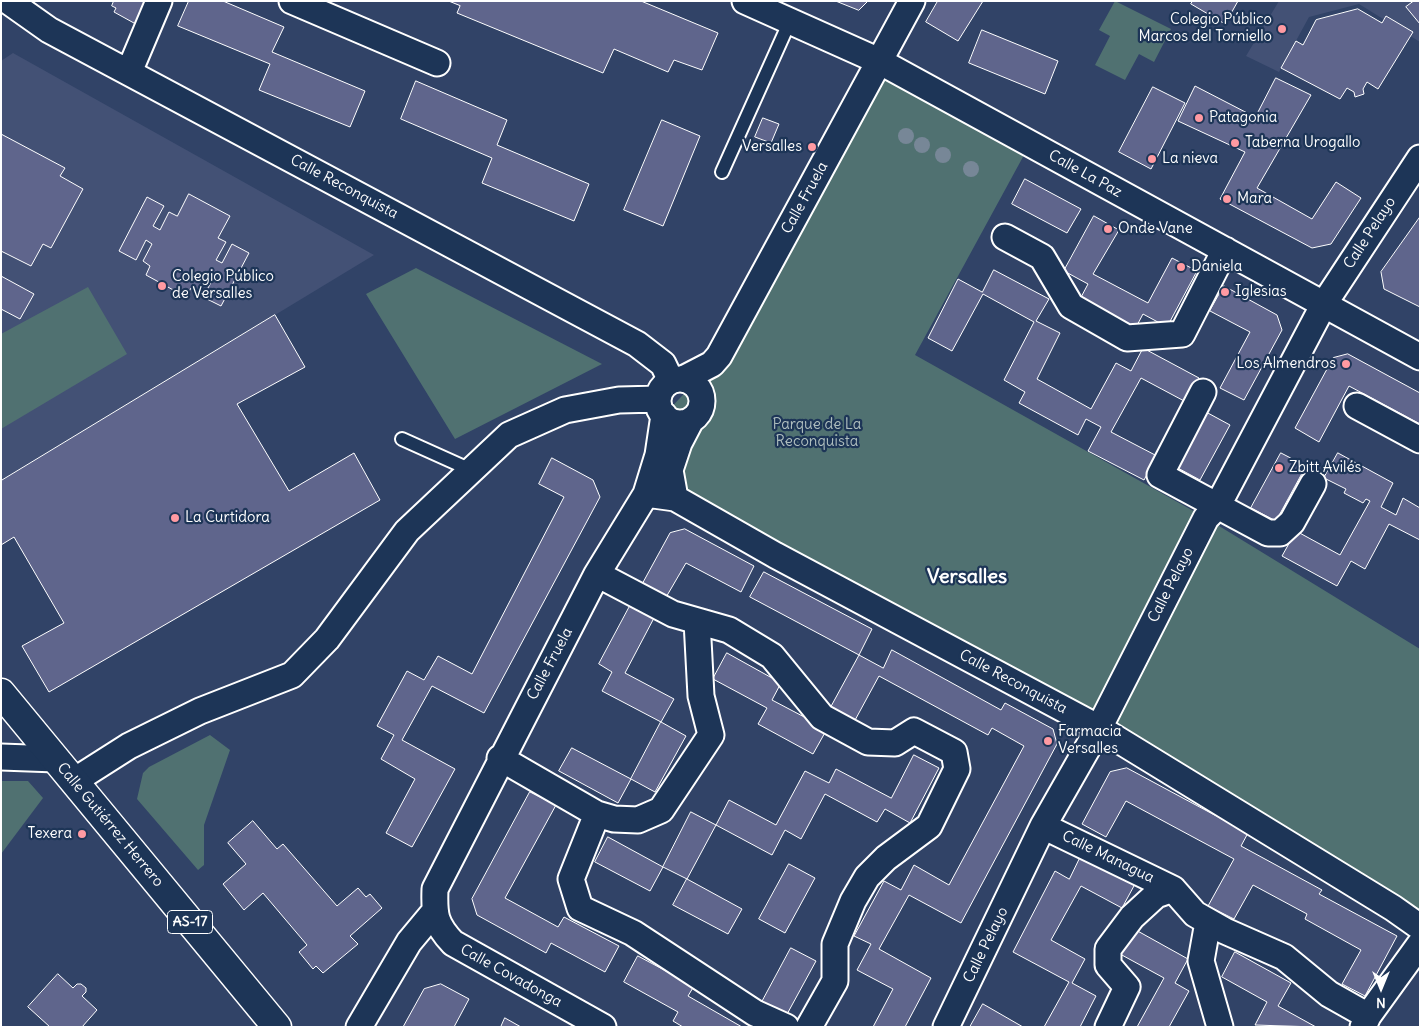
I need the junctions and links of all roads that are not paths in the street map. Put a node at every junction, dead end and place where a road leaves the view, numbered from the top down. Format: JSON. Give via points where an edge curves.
{"nodes":[{"id":1,"x":8,"y":1,"type":"edge"},
{"id":2,"x":159,"y":1,"type":"edge"},
{"id":3,"x":292,"y":1,"type":"edge"},
{"id":4,"x":745,"y":1,"type":"edge"},
{"id":5,"x":912,"y":1,"type":"edge"},
{"id":6,"x":790,"y":21,"type":"junction"},
{"id":7,"x":879,"y":61,"type":"junction"},
{"id":8,"x":437,"y":62,"type":"dead end"},
{"id":9,"x":129,"y":72,"type":"junction"},
{"id":10,"x":1420,"y":158,"type":"edge"},
{"id":11,"x":722,"y":172,"type":"dead end"},
{"id":12,"x":1005,"y":237,"type":"dead end"},
{"id":13,"x":1224,"y":250,"type":"junction"},
{"id":14,"x":1324,"y":304,"type":"junction"},
{"id":15,"x":1420,"y":357,"type":"edge"},
{"id":16,"x":1203,"y":392,"type":"dead end"},
{"id":17,"x":669,"y":394,"type":"junction"},
{"id":18,"x":1357,"y":406,"type":"dead end"},
{"id":19,"x":691,"y":420,"type":"junction"},
{"id":20,"x":402,"y":440,"type":"dead end"},
{"id":21,"x":1420,"y":440,"type":"edge"},
{"id":22,"x":471,"y":470,"type":"junction"},
{"id":23,"x":1313,"y":484,"type":"dead end"},
{"id":24,"x":646,"y":494,"type":"junction"},
{"id":25,"x":675,"y":498,"type":"junction"},
{"id":26,"x":1217,"y":507,"type":"junction"},
{"id":27,"x":597,"y":574,"type":"junction"},
{"id":28,"x":697,"y":620,"type":"junction"},
{"id":29,"x":1,"y":693,"type":"edge"},
{"id":30,"x":1099,"y":728,"type":"junction"},
{"id":31,"x":1,"y":757,"type":"edge"},
{"id":32,"x":500,"y":758,"type":"junction"},
{"id":33,"x":56,"y":760,"type":"junction"},
{"id":34,"x":74,"y":781,"type":"junction"},
{"id":35,"x":597,"y":814,"type":"junction"},
{"id":36,"x":1043,"y":826,"type":"junction"},
{"id":37,"x":1173,"y":888,"type":"junction"},
{"id":38,"x":434,"y":912,"type":"junction"},
{"id":39,"x":1208,"y":922,"type":"junction"},
{"id":40,"x":1420,"y":927,"type":"edge"},
{"id":41,"x":1420,"y":944,"type":"edge"},
{"id":42,"x":1365,"y":1021,"type":"edge"},
{"id":43,"x":266,"y":1022,"type":"edge"},
{"id":44,"x":359,"y":1027,"type":"edge"},
{"id":45,"x":603,"y":1027,"type":"edge"},
{"id":46,"x":786,"y":1027,"type":"edge"},
{"id":47,"x":809,"y":1027,"type":"edge"},
{"id":48,"x":946,"y":1027,"type":"edge"},
{"id":49,"x":1108,"y":1027,"type":"edge"},
{"id":50,"x":1220,"y":1027,"type":"edge"}],
"edges":[{"from":1,"to":9,"type":"street","name":"Calle Reconquista","via":[[49,30]]},
{"from":2,"to":9,"type":"street"},
{"from":3,"to":8,"type":"street"},
{"from":4,"to":6,"type":"street","name":"Calle La Paz"},
{"from":5,"to":7,"type":"street","name":"Calle Fruela"},
{"from":6,"to":7,"type":"street","name":"Calle La Paz"},
{"from":6,"to":11,"type":"lane"},
{"from":7,"to":13,"type":"street","name":"Calle La Paz"},
{"from":7,"to":17,"type":"street","name":"Calle Fruela","via":[[719,356]]},
{"from":9,"to":17,"type":"street","name":"Calle Reconquista","via":[[637,344],[663,364]]},
{"from":10,"to":14,"type":"street","name":"Calle Pelayo"},
{"from":12,"to":13,"type":"street","via":[[1042,257],[1071,306],[1127,338],[1182,334]]},
{"from":13,"to":14,"type":"street","name":"Calle La Paz"},
{"from":14,"to":15,"type":"street","name":"Calle La Paz"},
{"from":14,"to":26,"type":"street","name":"Calle Pelayo"},
{"from":16,"to":26,"type":"street","via":[[1160,475]]},
{"from":17,"to":19,"type":"street","via":[[676,422]]},
{"from":17,"to":19,"type":"street","via":[[692,382],[702,397],[702,406]]},
{"from":17,"to":22,"type":"street","via":[[565,410],[508,435]]},
{"from":17,"to":24,"type":"street","name":"Calle Fruela","via":[[658,455]]},
{"from":18,"to":21,"type":"street"},
{"from":19,"to":25,"type":"street","via":[[670,470]]},
{"from":20,"to":22,"type":"lane"},
{"from":22,"to":34,"type":"street","via":[[408,531],[327,640],[292,675],[200,711],[138,742]]},
{"from":23,"to":26,"type":"street","via":[[1292,522],[1280,533],[1268,533]]},
{"from":24,"to":25,"type":"street","name":"Calle Reconquista"},
{"from":24,"to":27,"type":"street","name":"Calle Fruela"},
{"from":25,"to":30,"type":"street","name":"Calle Reconquista"},
{"from":26,"to":30,"type":"street","name":"Calle Pelayo","via":[[1206,518]]},
{"from":27,"to":28,"type":"street","via":[[673,614]]},
{"from":27,"to":32,"type":"street","name":"Calle Fruela"},
{"from":28,"to":35,"type":"street","via":[[700,696],[711,735],[661,810],[638,820]]},
{"from":28,"to":47,"type":"street","via":[[729,630],[772,656],[822,717],[868,742],[895,743],[914,731],[954,752],[957,769],[929,826],[886,858],[867,877],[854,901],[836,944],[835,981]]},
{"from":29,"to":33,"type":"main road","name":"Calle Gutiérrez Herrero","number":"AS-17"},
{"from":30,"to":36,"type":"street","name":"Calle Pelayo"},
{"from":30,"to":40,"type":"street","name":"Calle Reconquista"},
{"from":31,"to":33,"type":"street"},
{"from":32,"to":35,"type":"street"},
{"from":32,"to":38,"type":"street","name":"Calle Fruela","via":[[435,889]]},
{"from":33,"to":34,"type":"main road","name":"Calle Gutiérrez Herrero","number":"AS-17"},
{"from":34,"to":43,"type":"main road","name":"Calle Gutiérrez Herrero","number":"AS-17"},
{"from":35,"to":46,"type":"street","via":[[571,880],[580,908],[633,933],[755,1013]]},
{"from":36,"to":37,"type":"street","name":"Calle Managua"},
{"from":36,"to":48,"type":"street","name":"Calle Pelayo"},
{"from":37,"to":39,"type":"street","name":"Calle Managua","via":[[1194,913]]},
{"from":37,"to":49,"type":"street","name":"Calle Managua","via":[[1156,895],[1132,917],[1108,949],[1108,965],[1127,987]]},
{"from":38,"to":44,"type":"street","via":[[409,942]]},
{"from":38,"to":45,"type":"street","name":"Calle Covadonga","via":[[440,929],[453,943]]},
{"from":39,"to":42,"type":"street","name":"Calle Managua","via":[[1284,957]]},
{"from":39,"to":50,"type":"street","via":[[1201,961]]},
{"from":41,"to":42,"type":"street"}]}
